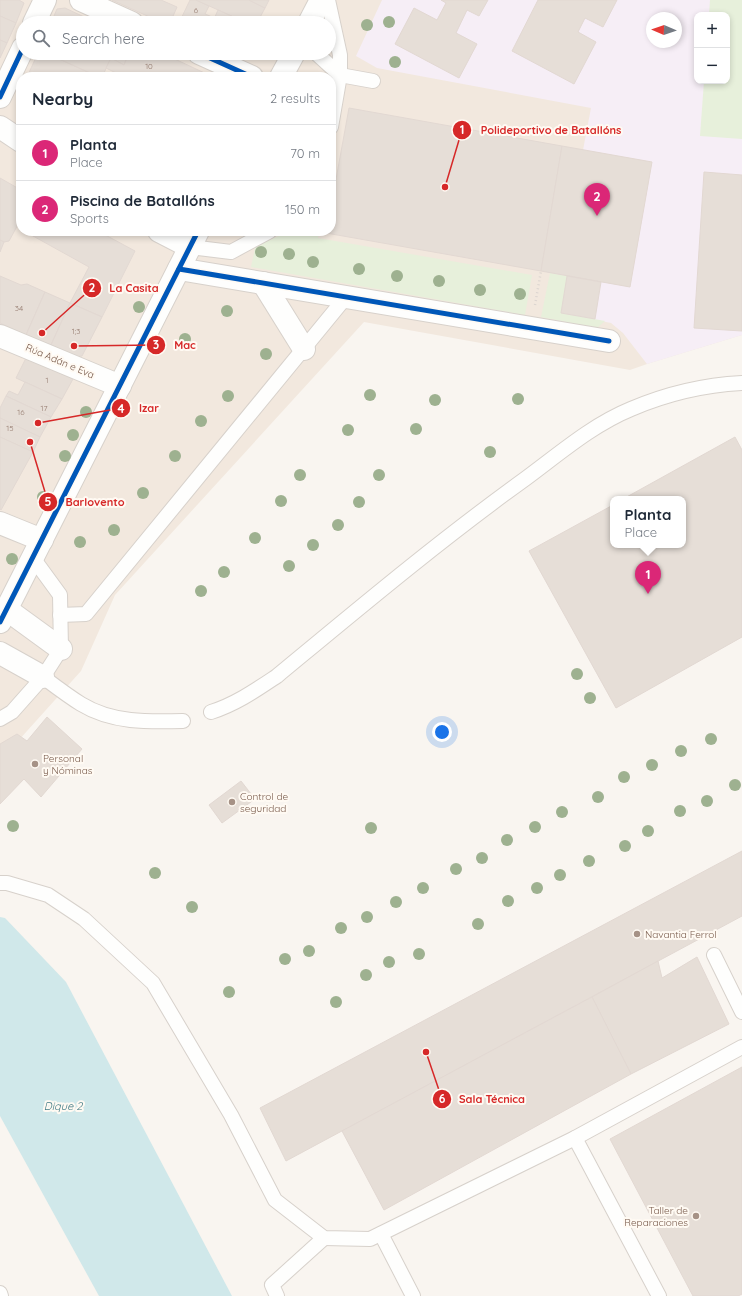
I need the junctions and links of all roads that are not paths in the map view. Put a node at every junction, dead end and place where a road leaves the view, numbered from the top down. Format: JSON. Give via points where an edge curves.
{"nodes":[{"id":1,"x":45,"y":0,"type":"edge"},
{"id":2,"x":81,"y":0,"type":"edge"},
{"id":3,"x":322,"y":0,"type":"edge"},
{"id":4,"x":328,"y":0,"type":"edge"},
{"id":5,"x":37,"y":16,"type":"edge"},
{"id":6,"x":116,"y":16,"type":"edge"},
{"id":7,"x":314,"y":16,"type":"edge"},
{"id":8,"x":331,"y":16,"type":"edge"},
{"id":9,"x":336,"y":37,"type":"edge"},
{"id":10,"x":17,"y":60,"type":"edge"},
{"id":11,"x":214,"y":60,"type":"edge"},
{"id":12,"x":290,"y":60,"type":"edge"},
{"id":13,"x":324,"y":60,"type":"edge"},
{"id":14,"x":241,"y":72,"type":"edge"},
{"id":15,"x":284,"y":72,"type":"edge"},
{"id":16,"x":340,"y":75,"type":"junction"},
{"id":17,"x":373,"y":81,"type":"dead end"},
{"id":18,"x":0,"y":97,"type":"edge"},
{"id":19,"x":336,"y":98,"type":"edge"},
{"id":20,"x":0,"y":127,"type":"edge"},
{"id":21,"x":16,"y":138,"type":"edge"},
{"id":22,"x":181,"y":236,"type":"edge"},
{"id":23,"x":261,"y":236,"type":"edge"},
{"id":24,"x":194,"y":239,"type":"edge"},
{"id":25,"x":179,"y":268,"type":"junction"},
{"id":26,"x":263,"y":283,"type":"junction"},
{"id":27,"x":346,"y":296,"type":"junction"},
{"id":28,"x":0,"y":336,"type":"edge"},
{"id":29,"x":609,"y":342,"type":"dead end"},
{"id":30,"x":304,"y":349,"type":"junction"},
{"id":31,"x":742,"y":383,"type":"edge"},
{"id":32,"x":120,"y":386,"type":"junction"},
{"id":33,"x":0,"y":523,"type":"edge"},
{"id":34,"x":37,"y":549,"type":"junction"},
{"id":35,"x":60,"y":615,"type":"junction"},
{"id":36,"x":3,"y":616,"type":"edge"},
{"id":37,"x":61,"y":649,"type":"junction"},
{"id":38,"x":0,"y":653,"type":"edge"},
{"id":39,"x":43,"y":677,"type":"junction"},
{"id":40,"x":211,"y":712,"type":"dead end"},
{"id":41,"x":0,"y":719,"type":"edge"},
{"id":42,"x":183,"y":721,"type":"dead end"},
{"id":43,"x":0,"y":883,"type":"edge"},
{"id":44,"x":714,"y":955,"type":"dead end"},
{"id":45,"x":742,"y":1012,"type":"edge"},
{"id":46,"x":742,"y":1047,"type":"edge"},
{"id":47,"x":575,"y":1138,"type":"junction"},
{"id":48,"x":381,"y":1234,"type":"junction"},
{"id":49,"x":324,"y":1238,"type":"junction"},
{"id":50,"x":0,"y":1293,"type":"edge"},
{"id":51,"x":1,"y":1296,"type":"edge"},
{"id":52,"x":277,"y":1296,"type":"edge"},
{"id":53,"x":413,"y":1296,"type":"edge"},
{"id":54,"x":659,"y":1296,"type":"edge"}],
"edges":[{"from":1,"to":5,"type":"street"},
{"from":2,"to":6,"type":"street"},
{"from":3,"to":7,"type":"street"},
{"from":4,"to":8,"type":"lane"},
{"from":9,"to":16,"type":"lane","via":[[340,55]]},
{"from":10,"to":18,"type":"street"},
{"from":11,"to":14,"type":"street"},
{"from":12,"to":15,"type":"street"},
{"from":13,"to":16,"type":"lane"},
{"from":16,"to":17,"type":"lane"},
{"from":16,"to":19,"type":"lane"},
{"from":20,"to":21,"type":"street"},
{"from":22,"to":24,"type":"street"},
{"from":23,"to":24,"type":"lane","via":[[231,252]]},
{"from":24,"to":25,"type":"street"},
{"from":25,"to":26,"type":"street"},
{"from":25,"to":32,"type":"street"},
{"from":26,"to":27,"type":"street"},
{"from":26,"to":30,"type":"street"},
{"from":27,"to":29,"type":"street"},
{"from":27,"to":30,"type":"lane"},
{"from":28,"to":32,"type":"street","name":"Rúa Adán e Eva"},
{"from":30,"to":35,"type":"lane","via":[[86,614]]},
{"from":31,"to":40,"type":"lane","via":[[667,396],[630,409],[597,426],[458,527],[277,676],[252,693]]},
{"from":32,"to":34,"type":"street"},
{"from":33,"to":34,"type":"street"},
{"from":34,"to":35,"type":"lane","via":[[60,594]]},
{"from":34,"to":36,"type":"street"},
{"from":35,"to":37,"type":"lane"},
{"from":36,"to":37,"type":"street"},
{"from":37,"to":39,"type":"lane"},
{"from":38,"to":39,"type":"street"},
{"from":39,"to":41,"type":"lane","via":[[12,712]]},
{"from":39,"to":42,"type":"lane","via":[[81,705],[100,713],[138,721]]},
{"from":43,"to":49,"type":"lane","via":[[48,895],[84,919],[153,983],[231,1115],[275,1200]]},
{"from":44,"to":45,"type":"lane"},
{"from":46,"to":47,"type":"lane"},
{"from":47,"to":48,"type":"lane"},
{"from":47,"to":54,"type":"lane"},
{"from":48,"to":49,"type":"lane","via":[[370,1240]]},
{"from":48,"to":53,"type":"lane"},
{"from":49,"to":52,"type":"lane","via":[[272,1286]]},
{"from":50,"to":51,"type":"lane"}]}
